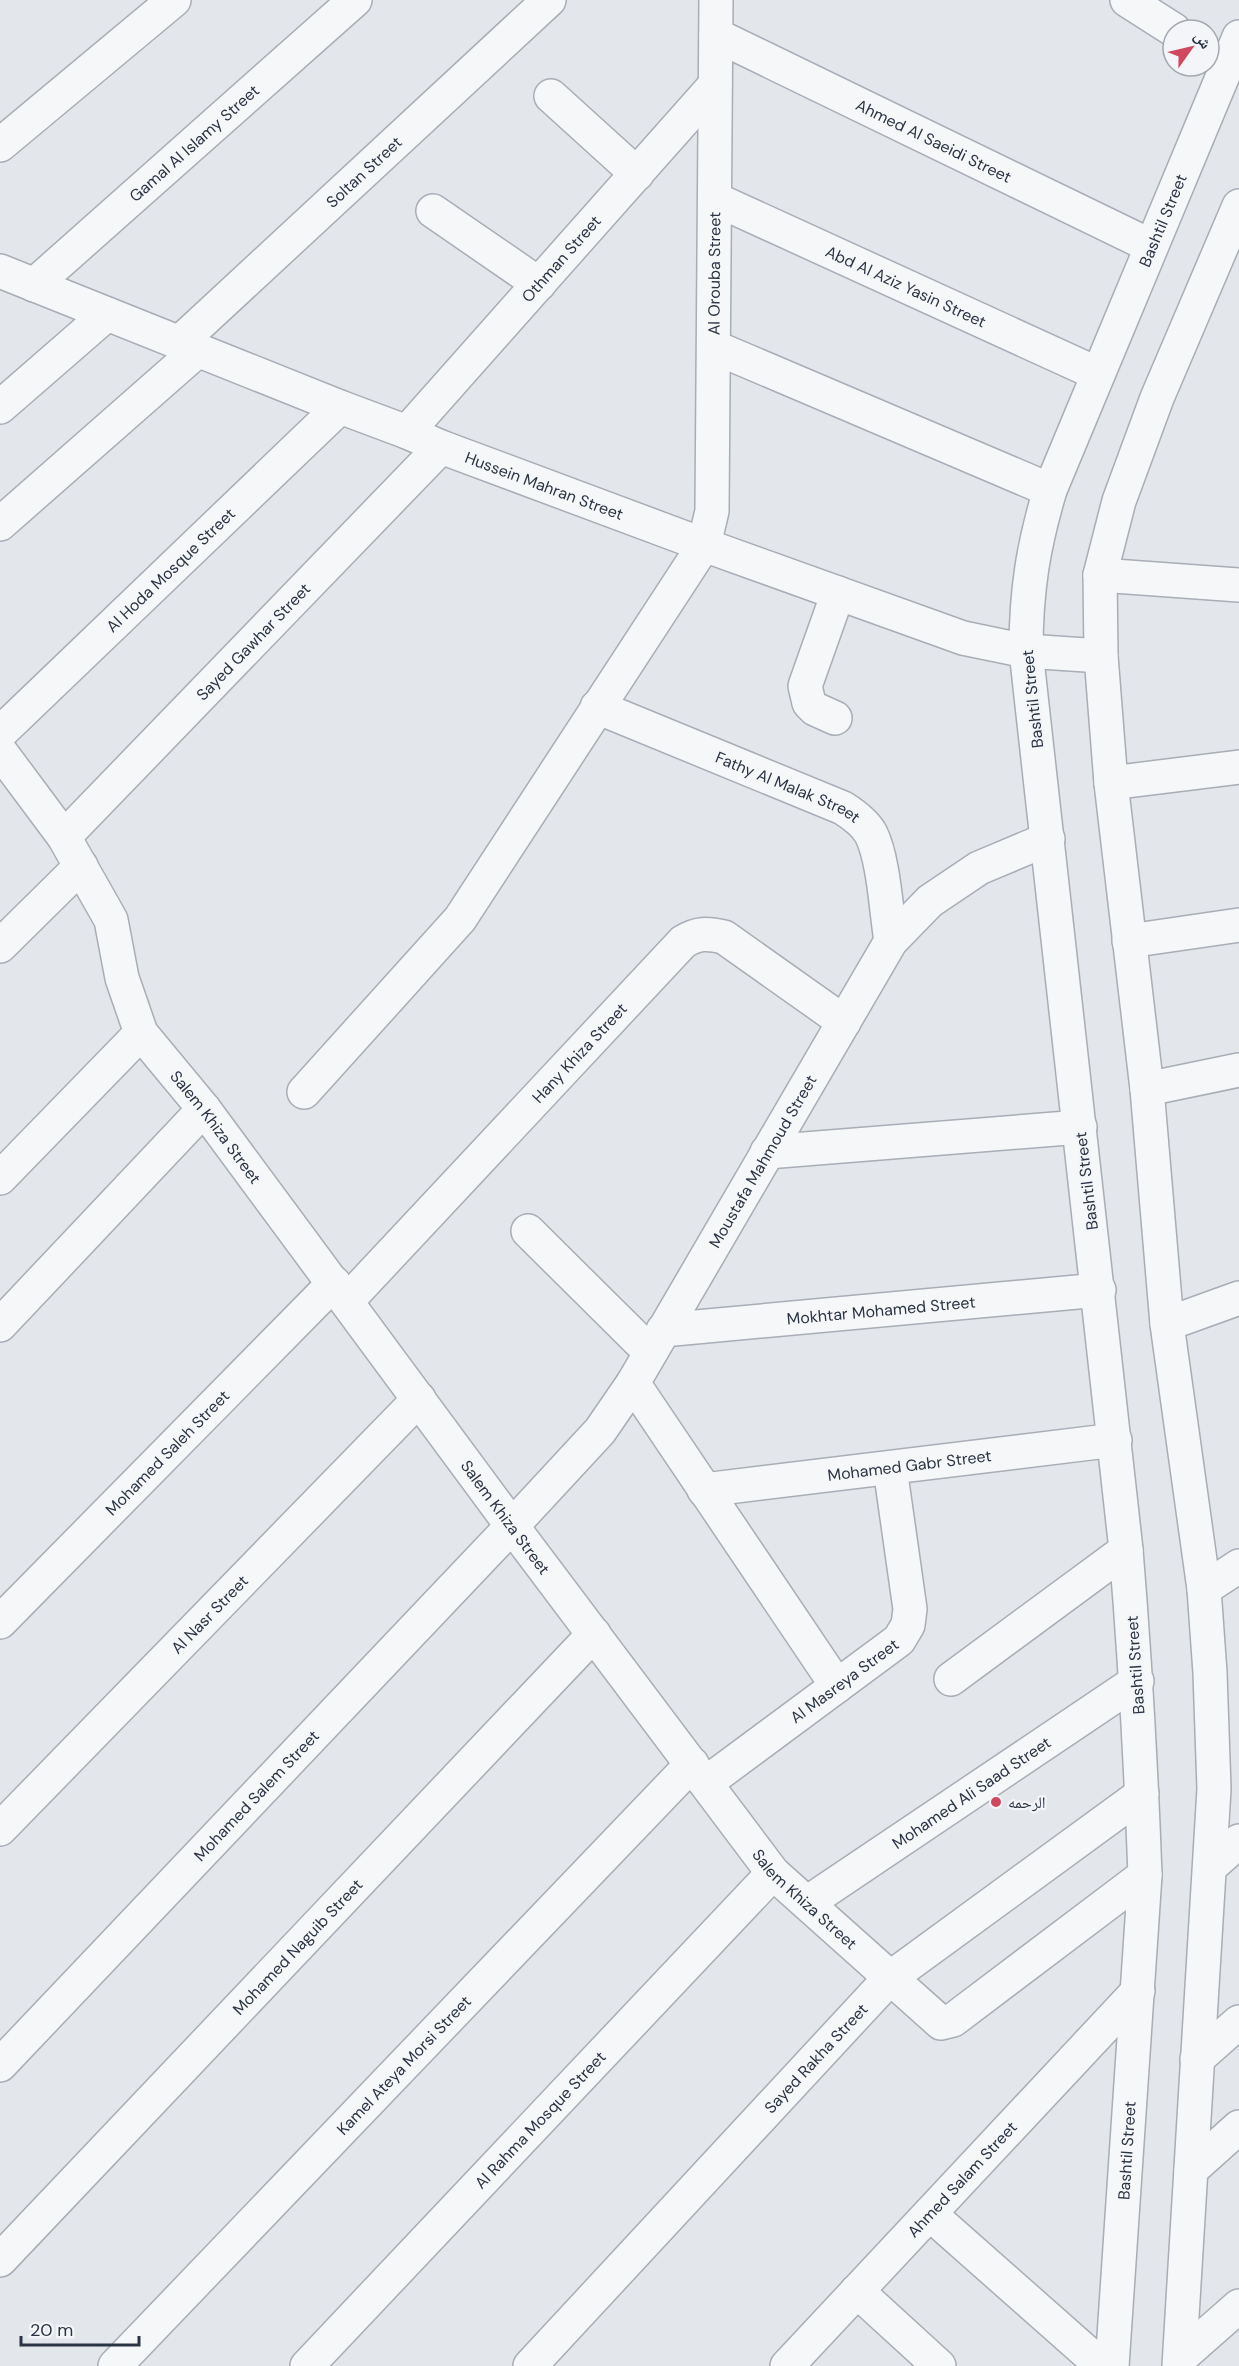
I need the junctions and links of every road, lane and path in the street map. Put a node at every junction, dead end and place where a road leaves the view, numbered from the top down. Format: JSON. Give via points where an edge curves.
{"nodes":[{"id":1,"x":174,"y":0,"type":"edge"},
{"id":2,"x":355,"y":0,"type":"edge"},
{"id":3,"x":549,"y":0,"type":"edge"},
{"id":4,"x":716,"y":0,"type":"edge"},
{"id":5,"x":1127,"y":0,"type":"edge"},
{"id":6,"x":1161,"y":22,"type":"edge"},
{"id":7,"x":716,"y":35,"type":"junction"},
{"id":8,"x":1225,"y":51,"type":"edge"},
{"id":9,"x":716,"y":85,"type":"junction"},
{"id":10,"x":551,"y":96,"type":"dead end"},
{"id":11,"x":0,"y":145,"type":"edge"},
{"id":12,"x":637,"y":174,"type":"junction"},
{"id":13,"x":715,"y":199,"type":"junction"},
{"id":14,"x":1239,"y":206,"type":"edge"},
{"id":15,"x":434,"y":211,"type":"dead end"},
{"id":16,"x":1151,"y":246,"type":"junction"},
{"id":17,"x":0,"y":271,"type":"edge"},
{"id":18,"x":539,"y":284,"type":"junction"},
{"id":19,"x":34,"y":285,"type":"junction"},
{"id":20,"x":107,"y":314,"type":"junction"},
{"id":21,"x":189,"y":347,"type":"junction"},
{"id":22,"x":714,"y":347,"type":"junction"},
{"id":23,"x":1098,"y":374,"type":"junction"},
{"id":24,"x":0,"y":407,"type":"edge"},
{"id":25,"x":340,"y":407,"type":"junction"},
{"id":26,"x":407,"y":432,"type":"junction"},
{"id":27,"x":441,"y":447,"type":"junction"},
{"id":28,"x":1050,"y":490,"type":"junction"},
{"id":29,"x":0,"y":524,"type":"edge"},
{"id":30,"x":704,"y":545,"type":"junction"},
{"id":31,"x":1100,"y":575,"type":"junction"},
{"id":32,"x":1239,"y":585,"type":"edge"},
{"id":33,"x":838,"y":593,"type":"junction"},
{"id":34,"x":1026,"y":651,"type":"junction"},
{"id":35,"x":1101,"y":656,"type":"junction"},
{"id":36,"x":597,"y":707,"type":"junction"},
{"id":37,"x":835,"y":718,"type":"dead end"},
{"id":38,"x":0,"y":733,"type":"edge"},
{"id":39,"x":0,"y":751,"type":"edge"},
{"id":40,"x":1239,"y":767,"type":"edge"},
{"id":41,"x":1111,"y":783,"type":"junction"},
{"id":42,"x":64,"y":837,"type":"junction"},
{"id":43,"x":1048,"y":839,"type":"junction"},
{"id":44,"x":81,"y":866,"type":"junction"},
{"id":45,"x":1239,"y":925,"type":"edge"},
{"id":46,"x":891,"y":941,"type":"junction"},
{"id":47,"x":1129,"y":941,"type":"junction"},
{"id":48,"x":0,"y":946,"type":"edge"},
{"id":49,"x":844,"y":1022,"type":"junction"},
{"id":50,"x":141,"y":1033,"type":"junction"},
{"id":51,"x":1239,"y":1070,"type":"edge"},
{"id":52,"x":1147,"y":1089,"type":"junction"},
{"id":53,"x":304,"y":1092,"type":"dead end"},
{"id":54,"x":204,"y":1109,"type":"junction"},
{"id":55,"x":1080,"y":1127,"type":"junction"},
{"id":56,"x":767,"y":1152,"type":"junction"},
{"id":57,"x":0,"y":1178,"type":"edge"},
{"id":58,"x":528,"y":1231,"type":"dead end"},
{"id":59,"x":1099,"y":1290,"type":"junction"},
{"id":60,"x":341,"y":1292,"type":"junction"},
{"id":61,"x":1239,"y":1298,"type":"edge"},
{"id":62,"x":1167,"y":1324,"type":"junction"},
{"id":63,"x":0,"y":1325,"type":"edge"},
{"id":64,"x":657,"y":1341,"type":"junction"},
{"id":65,"x":633,"y":1383,"type":"junction"},
{"id":66,"x":419,"y":1399,"type":"junction"},
{"id":67,"x":1115,"y":1440,"type":"junction"},
{"id":68,"x":890,"y":1468,"type":"junction"},
{"id":69,"x":704,"y":1490,"type":"junction"},
{"id":70,"x":513,"y":1526,"type":"junction"},
{"id":71,"x":1126,"y":1550,"type":"junction"},
{"id":72,"x":1239,"y":1566,"type":"edge"},
{"id":73,"x":1204,"y":1589,"type":"junction"},
{"id":74,"x":0,"y":1622,"type":"edge"},
{"id":75,"x":594,"y":1634,"type":"junction"},
{"id":76,"x":951,"y":1679,"type":"dead end"},
{"id":77,"x":1137,"y":1681,"type":"junction"},
{"id":78,"x":837,"y":1686,"type":"junction"},
{"id":79,"x":699,"y":1774,"type":"junction"},
{"id":80,"x":1142,"y":1794,"type":"junction"},
{"id":81,"x":0,"y":1829,"type":"edge"},
{"id":82,"x":1239,"y":1841,"type":"edge"},
{"id":83,"x":1210,"y":1867,"type":"junction"},
{"id":84,"x":773,"y":1873,"type":"junction"},
{"id":85,"x":1145,"y":1875,"type":"junction"},
{"id":86,"x":807,"y":1903,"type":"junction"},
{"id":87,"x":890,"y":1978,"type":"junction"},
{"id":88,"x":1138,"y":1991,"type":"junction"},
{"id":89,"x":1239,"y":2022,"type":"edge"},
{"id":90,"x":1197,"y":2060,"type":"junction"},
{"id":91,"x":0,"y":2065,"type":"edge"},
{"id":92,"x":1239,"y":2127,"type":"edge"},
{"id":93,"x":1191,"y":2170,"type":"junction"},
{"id":94,"x":930,"y":2214,"type":"junction"},
{"id":95,"x":0,"y":2260,"type":"edge"},
{"id":96,"x":857,"y":2291,"type":"junction"},
{"id":97,"x":1239,"y":2306,"type":"edge"},
{"id":98,"x":1179,"y":2362,"type":"edge"},
{"id":99,"x":115,"y":2366,"type":"edge"},
{"id":100,"x":307,"y":2366,"type":"edge"},
{"id":101,"x":530,"y":2366,"type":"edge"},
{"id":102,"x":787,"y":2366,"type":"edge"},
{"id":103,"x":939,"y":2366,"type":"edge"},
{"id":104,"x":1102,"y":2366,"type":"edge"},
{"id":105,"x":1112,"y":2366,"type":"edge"}],
"edges":[{"from":1,"to":11,"type":"street"},
{"from":2,"to":19,"type":"street","name":"Gamal Al Islamy Street"},
{"from":3,"to":21,"type":"street","name":"Soltan Street"},
{"from":4,"to":7,"type":"street","name":"Al Orouba Street"},
{"from":5,"to":6,"type":"street"},
{"from":7,"to":9,"type":"street","name":"Al Orouba Street"},
{"from":7,"to":16,"type":"street","name":"Ahmed Al Saeidi Street"},
{"from":8,"to":16,"type":"street","name":"Bashtil Street"},
{"from":9,"to":12,"type":"street","name":"Othman Street"},
{"from":9,"to":13,"type":"street","name":"Al Orouba Street"},
{"from":10,"to":12,"type":"street"},
{"from":12,"to":18,"type":"street","name":"Othman Street"},
{"from":13,"to":22,"type":"street","name":"Al Orouba Street"},
{"from":13,"to":23,"type":"street","name":"Abd Al Aziz Yasin Street"},
{"from":14,"to":31,"type":"street","via":[[1157,398],[1119,501]]},
{"from":15,"to":18,"type":"street"},
{"from":16,"to":23,"type":"street","name":"Bashtil Street"},
{"from":17,"to":19,"type":"street","name":"Hussein Mahran Street"},
{"from":18,"to":26,"type":"street","name":"Othman Street"},
{"from":19,"to":20,"type":"street","name":"Hussein Mahran Street"},
{"from":20,"to":21,"type":"street","name":"Hussein Mahran Street"},
{"from":20,"to":24,"type":"street"},
{"from":21,"to":25,"type":"street","name":"Hussein Mahran Street"},
{"from":21,"to":29,"type":"street","name":"Soltan Street"},
{"from":22,"to":28,"type":"street"},
{"from":22,"to":30,"type":"street","name":"Al Orouba Street","via":[[712,511]]},
{"from":23,"to":28,"type":"street","name":"Bashtil Street"},
{"from":25,"to":26,"type":"street","name":"Hussein Mahran Street"},
{"from":25,"to":38,"type":"street","name":"Al Hoda Mosque Street"},
{"from":26,"to":27,"type":"street","name":"Hussein Mahran Street"},
{"from":27,"to":30,"type":"street","name":"Hussein Mahran Street"},
{"from":27,"to":42,"type":"street","name":"Sayed Gawhar Street"},
{"from":28,"to":34,"type":"street","name":"Bashtil Street","via":[[1034,548],[1026,609]]},
{"from":30,"to":33,"type":"street","name":"Hussein Mahran Street"},
{"from":30,"to":36,"type":"street"},
{"from":31,"to":32,"type":"street"},
{"from":31,"to":35,"type":"street"},
{"from":33,"to":34,"type":"street","name":"Hussein Mahran Street","via":[[963,638]]},
{"from":33,"to":37,"type":"street","via":[[805,686],[809,703]]},
{"from":34,"to":35,"type":"street","name":"Hussein Mahran Street"},
{"from":34,"to":43,"type":"street","name":"Bashtil Street"},
{"from":35,"to":41,"type":"street"},
{"from":36,"to":46,"type":"street","name":"Fathy Al Malak Street","via":[[843,808],[858,819],[870,832],[877,849]]},
{"from":36,"to":53,"type":"street","via":[[460,919]]},
{"from":39,"to":42,"type":"street","name":"Salem Khiza Street"},
{"from":40,"to":41,"type":"street"},
{"from":41,"to":47,"type":"street"},
{"from":42,"to":44,"type":"street","name":"Salem Khiza Street"},
{"from":43,"to":46,"type":"street","name":"Moustafa Mahmoud Street","via":[[979,868],[930,901]]},
{"from":43,"to":55,"type":"street","name":"Bashtil Street"},
{"from":44,"to":48,"type":"street"},
{"from":44,"to":50,"type":"street","name":"Salem Khiza Street","via":[[111,920],[122,978]]},
{"from":45,"to":47,"type":"street"},
{"from":46,"to":49,"type":"street","name":"Moustafa Mahmoud Street"},
{"from":47,"to":52,"type":"street"},
{"from":49,"to":56,"type":"street","name":"Moustafa Mahmoud Street"},
{"from":49,"to":60,"type":"street","name":"Hany Khiza Street","via":[[724,937],[703,933],[692,936]]},
{"from":50,"to":54,"type":"street","name":"Salem Khiza Street"},
{"from":50,"to":57,"type":"street"},
{"from":51,"to":52,"type":"street"},
{"from":52,"to":62,"type":"street"},
{"from":54,"to":60,"type":"street","name":"Salem Khiza Street"},
{"from":54,"to":63,"type":"street"},
{"from":55,"to":56,"type":"street"},
{"from":55,"to":59,"type":"street","name":"Bashtil Street"},
{"from":56,"to":64,"type":"street","name":"Moustafa Mahmoud Street"},
{"from":58,"to":64,"type":"street"},
{"from":59,"to":64,"type":"street","name":"Mokhtar Mohamed Street"},
{"from":59,"to":67,"type":"street","name":"Bashtil Street"},
{"from":60,"to":66,"type":"street","name":"Salem Khiza Street"},
{"from":60,"to":74,"type":"street","name":"Mohamed Saleh Street"},
{"from":61,"to":62,"type":"street"},
{"from":62,"to":73,"type":"street"},
{"from":64,"to":65,"type":"street","name":"Moustafa Mahmoud Street"},
{"from":65,"to":69,"type":"street"},
{"from":65,"to":70,"type":"street","name":"Moustafa Mahmoud Street","via":[[600,1431]]},
{"from":66,"to":70,"type":"street","name":"Salem Khiza Street"},
{"from":66,"to":81,"type":"street","name":"Al Nasr Street"},
{"from":67,"to":68,"type":"street","name":"Mohamed Gabr Street"},
{"from":67,"to":71,"type":"street","name":"Bashtil Street"},
{"from":68,"to":69,"type":"street","name":"Mohamed Gabr Street"},
{"from":68,"to":78,"type":"street","name":"Al Masreya Street","via":[[910,1609],[908,1625],[899,1640]]},
{"from":69,"to":78,"type":"street"},
{"from":70,"to":75,"type":"street","name":"Salem Khiza Street"},
{"from":70,"to":91,"type":"street","name":"Mohamed Salem Street"},
{"from":71,"to":76,"type":"street"},
{"from":71,"to":77,"type":"street","name":"Bashtil Street"},
{"from":72,"to":73,"type":"street"},
{"from":73,"to":83,"type":"street","via":[[1214,1789]]},
{"from":75,"to":79,"type":"street","name":"Salem Khiza Street"},
{"from":75,"to":95,"type":"street","name":"Mohamed Naguib Street"},
{"from":77,"to":80,"type":"street","name":"Bashtil Street"},
{"from":77,"to":86,"type":"street","name":"Mohamed Ali Saad Street"},
{"from":78,"to":79,"type":"street","name":"Al Masreya Street"},
{"from":79,"to":84,"type":"street","name":"Salem Khiza Street"},
{"from":79,"to":99,"type":"street","name":"Kamel Ateya Morsi Street"},
{"from":80,"to":85,"type":"street","name":"Bashtil Street"},
{"from":80,"to":87,"type":"street","name":"Sayed Rakha Street"},
{"from":82,"to":83,"type":"street"},
{"from":83,"to":90,"type":"street"},
{"from":84,"to":86,"type":"street","name":"Salem Khiza Street"},
{"from":84,"to":100,"type":"street","name":"Al Rahma Mosque Street"},
{"from":85,"to":87,"type":"street","name":"Salem Khiza Street","via":[[948,2023],[934,2019]]},
{"from":85,"to":88,"type":"street","name":"Bashtil Street"},
{"from":86,"to":87,"type":"street","name":"Salem Khiza Street"},
{"from":87,"to":101,"type":"street","name":"Sayed Rakha Street"},
{"from":88,"to":94,"type":"street","name":"Ahmed Salam Street"},
{"from":88,"to":105,"type":"street","name":"Bashtil Street"},
{"from":89,"to":90,"type":"street"},
{"from":90,"to":93,"type":"street"},
{"from":92,"to":93,"type":"street"},
{"from":93,"to":98,"type":"street"},
{"from":94,"to":96,"type":"street","name":"Ahmed Salam Street"},
{"from":94,"to":104,"type":"street"},
{"from":96,"to":102,"type":"street","name":"Ahmed Salam Street"},
{"from":96,"to":103,"type":"street"},
{"from":97,"to":98,"type":"street"}]}
